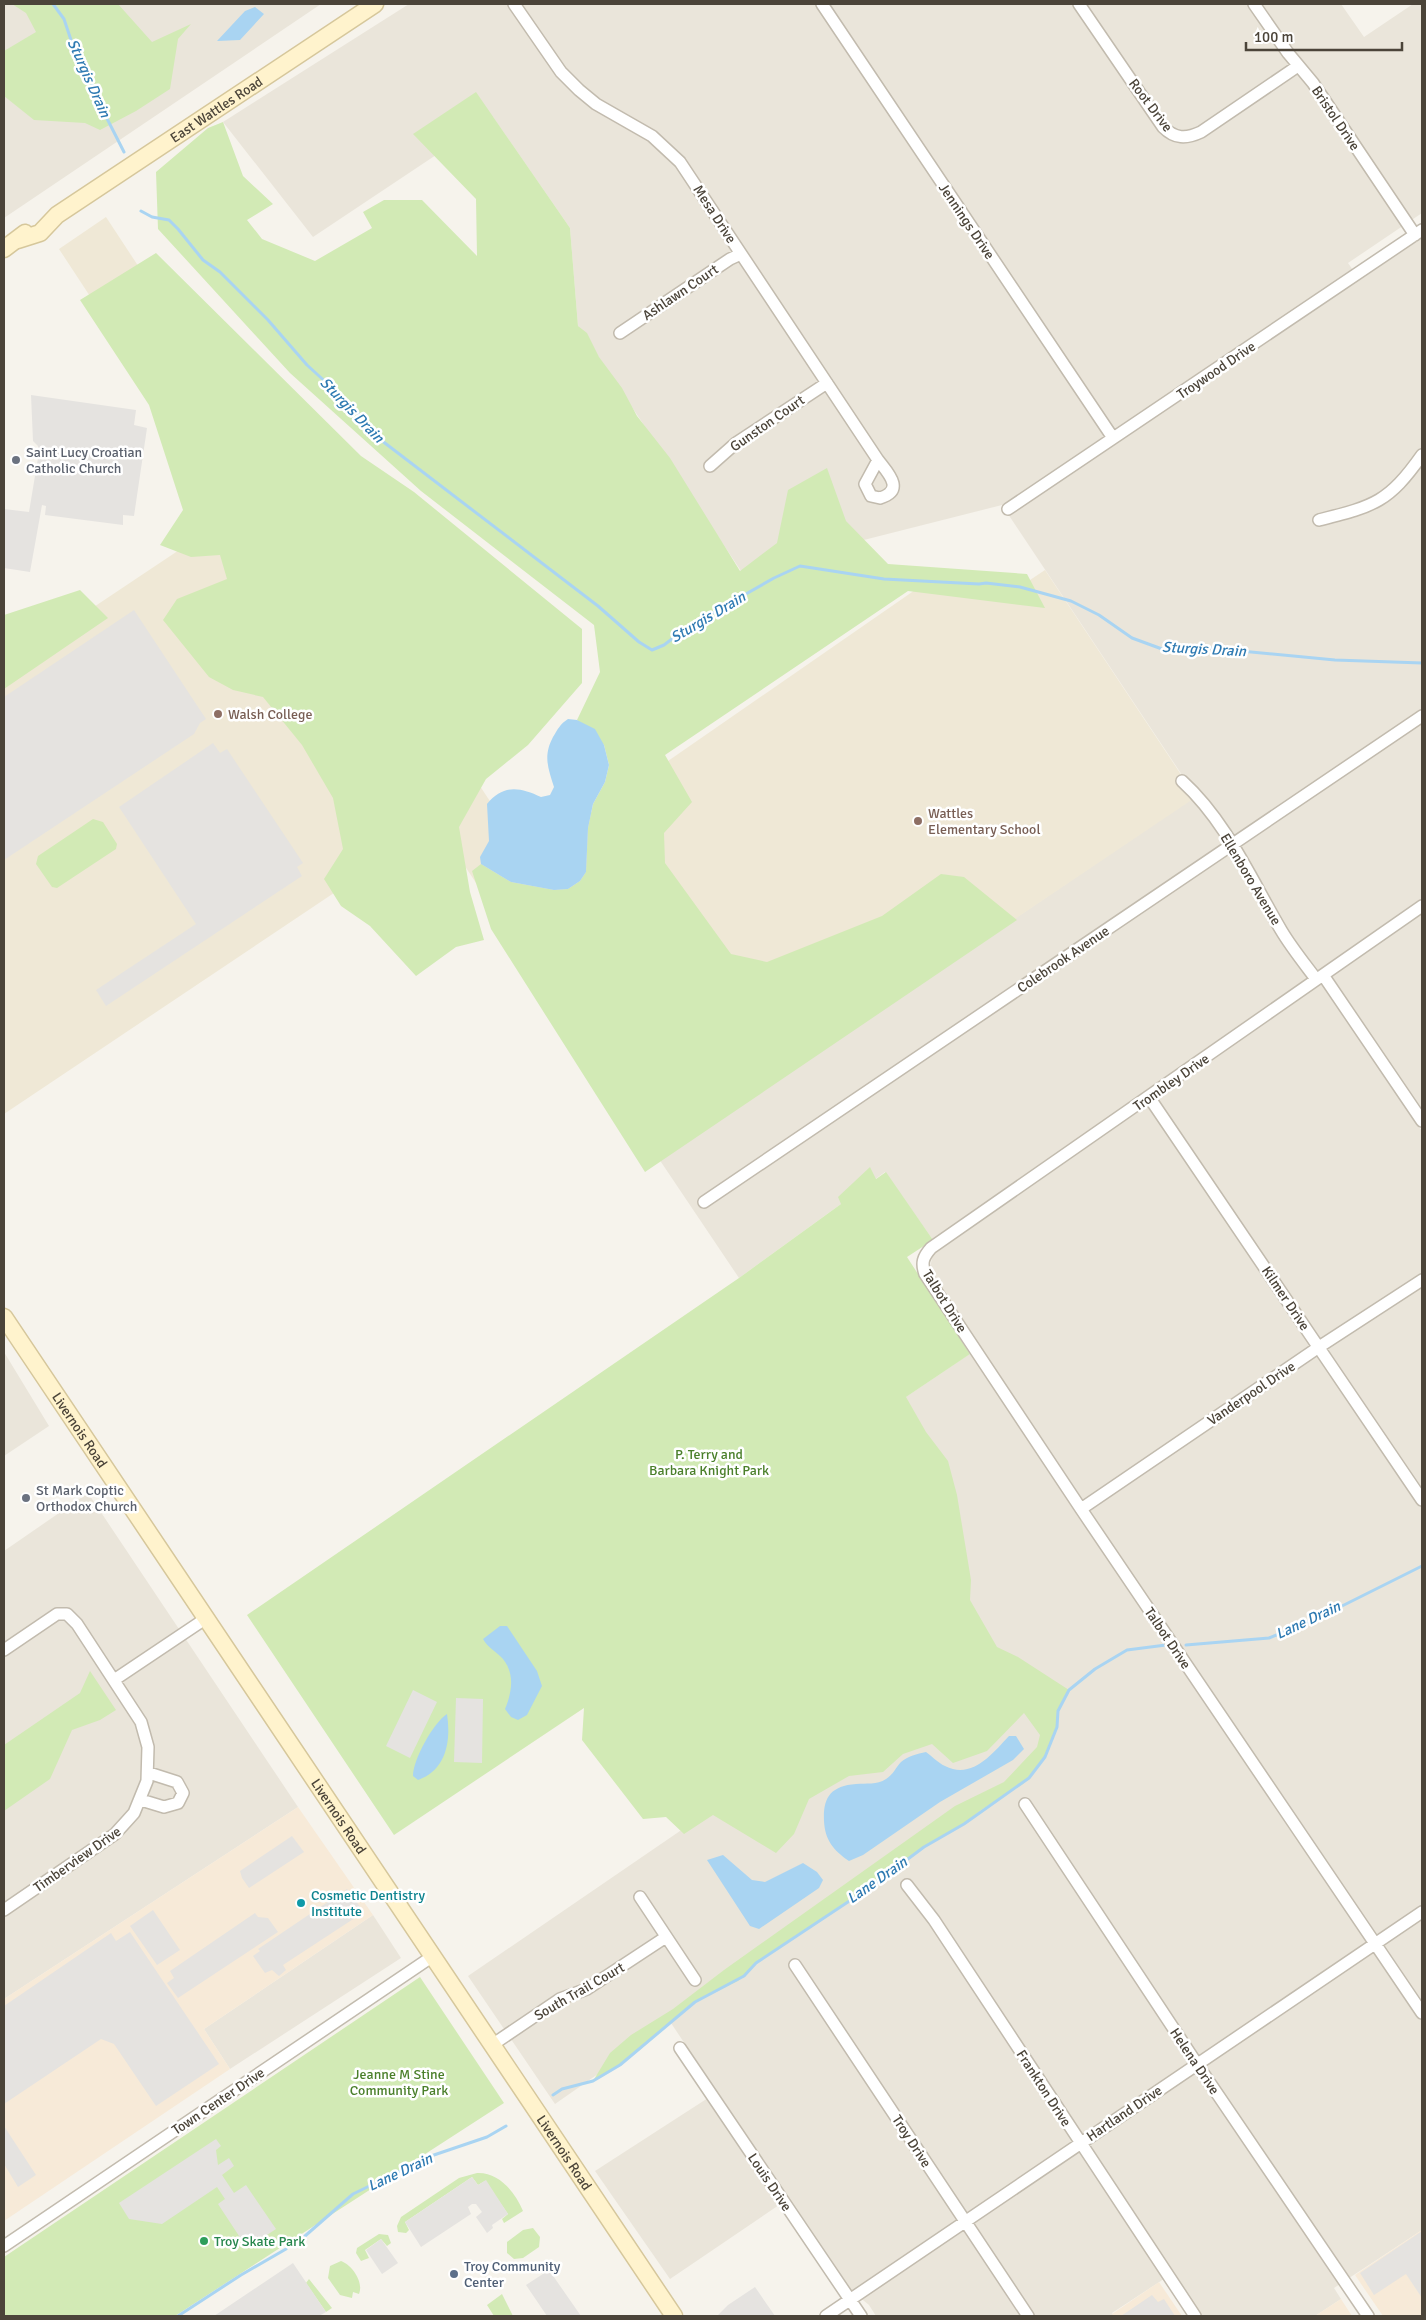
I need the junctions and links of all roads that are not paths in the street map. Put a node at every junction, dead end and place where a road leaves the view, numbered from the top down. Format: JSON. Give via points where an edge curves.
{"nodes":[{"id":1,"x":375,"y":4,"type":"edge"},
{"id":2,"x":514,"y":4,"type":"edge"},
{"id":3,"x":822,"y":4,"type":"edge"},
{"id":4,"x":1079,"y":4,"type":"edge"},
{"id":5,"x":1254,"y":4,"type":"edge"},
{"id":6,"x":1298,"y":66,"type":"junction"},
{"id":7,"x":1419,"y":232,"type":"edge"},
{"id":8,"x":8,"y":245,"type":"edge"},
{"id":9,"x":741,"y":254,"type":"junction"},
{"id":10,"x":620,"y":333,"type":"dead end"},
{"id":11,"x":827,"y":383,"type":"junction"},
{"id":12,"x":1113,"y":438,"type":"junction"},
{"id":13,"x":1422,"y":455,"type":"edge"},
{"id":14,"x":878,"y":460,"type":"dead end"},
{"id":15,"x":710,"y":466,"type":"dead end"},
{"id":16,"x":1008,"y":509,"type":"dead end"},
{"id":17,"x":1319,"y":520,"type":"dead end"},
{"id":18,"x":1422,"y":716,"type":"edge"},
{"id":19,"x":1182,"y":781,"type":"dead end"},
{"id":20,"x":1232,"y":845,"type":"junction"},
{"id":21,"x":1422,"y":906,"type":"edge"},
{"id":22,"x":1320,"y":977,"type":"junction"},
{"id":23,"x":1149,"y":1097,"type":"junction"},
{"id":24,"x":1422,"y":1121,"type":"edge"},
{"id":25,"x":704,"y":1202,"type":"dead end"},
{"id":26,"x":923,"y":1259,"type":"joint"},
{"id":27,"x":1422,"y":1280,"type":"edge"},
{"id":28,"x":4,"y":1317,"type":"edge"},
{"id":29,"x":1319,"y":1347,"type":"junction"},
{"id":30,"x":1422,"y":1500,"type":"edge"},
{"id":31,"x":1081,"y":1509,"type":"junction"},
{"id":32,"x":205,"y":1619,"type":"junction"},
{"id":33,"x":4,"y":1650,"type":"edge"},
{"id":34,"x":114,"y":1680,"type":"junction"},
{"id":35,"x":148,"y":1773,"type":"junction"},
{"id":36,"x":141,"y":1800,"type":"junction"},
{"id":37,"x":1025,"y":1804,"type":"dead end"},
{"id":38,"x":907,"y":1885,"type":"dead end"},
{"id":39,"x":640,"y":1896,"type":"dead end"},
{"id":40,"x":4,"y":1910,"type":"edge"},
{"id":41,"x":1422,"y":1912,"type":"edge"},
{"id":42,"x":666,"y":1937,"type":"junction"},
{"id":43,"x":1375,"y":1944,"type":"junction"},
{"id":44,"x":433,"y":1956,"type":"junction"},
{"id":45,"x":796,"y":1965,"type":"dead end"},
{"id":46,"x":696,"y":1980,"type":"dead end"},
{"id":47,"x":1422,"y":2013,"type":"edge"},
{"id":48,"x":492,"y":2045,"type":"junction"},
{"id":49,"x":680,"y":2048,"type":"dead end"},
{"id":50,"x":1196,"y":2064,"type":"junction"},
{"id":51,"x":1080,"y":2143,"type":"junction"},
{"id":52,"x":965,"y":2222,"type":"junction"},
{"id":53,"x":4,"y":2246,"type":"edge"},
{"id":54,"x":850,"y":2300,"type":"junction"},
{"id":55,"x":674,"y":2316,"type":"edge"},
{"id":56,"x":826,"y":2316,"type":"edge"},
{"id":57,"x":861,"y":2316,"type":"edge"},
{"id":58,"x":1028,"y":2316,"type":"edge"},
{"id":59,"x":1195,"y":2316,"type":"edge"},
{"id":60,"x":1368,"y":2316,"type":"edge"}],
"edges":[{"from":1,"to":8,"type":"main road","name":"East Wattles Road","via":[[57,215],[40,232]]},
{"from":2,"to":9,"type":"street","name":"Mesa Drive","via":[[561,72],[579,90],[596,104],[646,132],[673,154]]},
{"from":3,"to":12,"type":"street","name":"Jennings Drive"},
{"from":4,"to":6,"type":"street","name":"Root Drive","via":[[1164,127],[1173,135],[1188,137],[1201,132]]},
{"from":5,"to":6,"type":"street","name":"Bristol Drive"},
{"from":6,"to":7,"type":"street","name":"Bristol Drive"},
{"from":7,"to":12,"type":"street","name":"Troywood Drive"},
{"from":9,"to":10,"type":"street","name":"Ashlawn Court"},
{"from":9,"to":11,"type":"street","name":"Mesa Drive"},
{"from":11,"to":14,"type":"street","name":"Mesa Drive"},
{"from":11,"to":15,"type":"street","name":"Gunston Court","via":[[736,443]]},
{"from":12,"to":16,"type":"street","name":"Troywood Drive"},
{"from":13,"to":17,"type":"street","via":[[1405,480],[1376,503]]},
{"from":18,"to":20,"type":"street","name":"Colebrook Avenue"},
{"from":19,"to":20,"type":"street","name":"Ellenboro Avenue","via":[[1200,797]]},
{"from":20,"to":22,"type":"street","name":"Ellenboro Avenue","via":[[1282,931]]},
{"from":20,"to":25,"type":"street","name":"Colebrook Avenue"},
{"from":21,"to":22,"type":"street","name":"Trombley Drive"},
{"from":22,"to":23,"type":"street","name":"Trombley Drive"},
{"from":22,"to":24,"type":"street","name":"Ellenboro Avenue"},
{"from":23,"to":26,"type":"street","name":"Trombley Drive","via":[[931,1248]]},
{"from":23,"to":29,"type":"street","name":"Kilmer Drive"},
{"from":26,"to":31,"type":"street","name":"Talbot Drive","via":[[926,1274]]},
{"from":27,"to":29,"type":"street","name":"Vanderpool Drive"},
{"from":28,"to":32,"type":"main road","name":"Livernois Road"},
{"from":29,"to":30,"type":"street","name":"Kilmer Drive"},
{"from":29,"to":31,"type":"street","name":"Vanderpool Drive"},
{"from":31,"to":43,"type":"street","name":"Talbot Drive"},
{"from":32,"to":34,"type":"street"},
{"from":32,"to":44,"type":"main road","name":"Livernois Road"},
{"from":33,"to":34,"type":"street","name":"Timberview Drive","via":[[57,1614],[67,1614]]},
{"from":34,"to":35,"type":"street","name":"Timberview Drive","via":[[141,1722],[148,1747]]},
{"from":35,"to":36,"type":"street","name":"Timberview Drive"},
{"from":35,"to":36,"type":"street","via":[[177,1782],[183,1792],[178,1803],[171,1806]]},
{"from":36,"to":40,"type":"street","name":"Timberview Drive","via":[[115,1834]]},
{"from":37,"to":50,"type":"street","name":"Helena Drive"},
{"from":38,"to":51,"type":"street","name":"Frankton Drive","via":[[934,1920]]},
{"from":39,"to":42,"type":"street"},
{"from":41,"to":43,"type":"street","name":"Hartland Drive"},
{"from":42,"to":46,"type":"street"},
{"from":42,"to":48,"type":"street","name":"South Trail Court","via":[[587,1989],[560,1999]]},
{"from":43,"to":47,"type":"street","name":"Talbot Drive"},
{"from":43,"to":50,"type":"street","name":"Hartland Drive"},
{"from":44,"to":48,"type":"main road","name":"Livernois Road"},
{"from":44,"to":53,"type":"street","name":"Town Center Drive"},
{"from":45,"to":52,"type":"street","name":"Troy Drive"},
{"from":48,"to":55,"type":"main road","name":"Livernois Road"},
{"from":49,"to":54,"type":"street","name":"Louis Drive"},
{"from":50,"to":51,"type":"street","name":"Hartland Drive"},
{"from":50,"to":60,"type":"street","name":"Helena Drive"},
{"from":51,"to":52,"type":"street","name":"Hartland Drive"},
{"from":51,"to":59,"type":"street","name":"Frankton Drive"},
{"from":52,"to":54,"type":"street","name":"Hartland Drive"},
{"from":52,"to":58,"type":"street","name":"Troy Drive"},
{"from":54,"to":56,"type":"street","name":"Hartland Drive"},
{"from":54,"to":57,"type":"street","name":"Louis Drive"}]}
